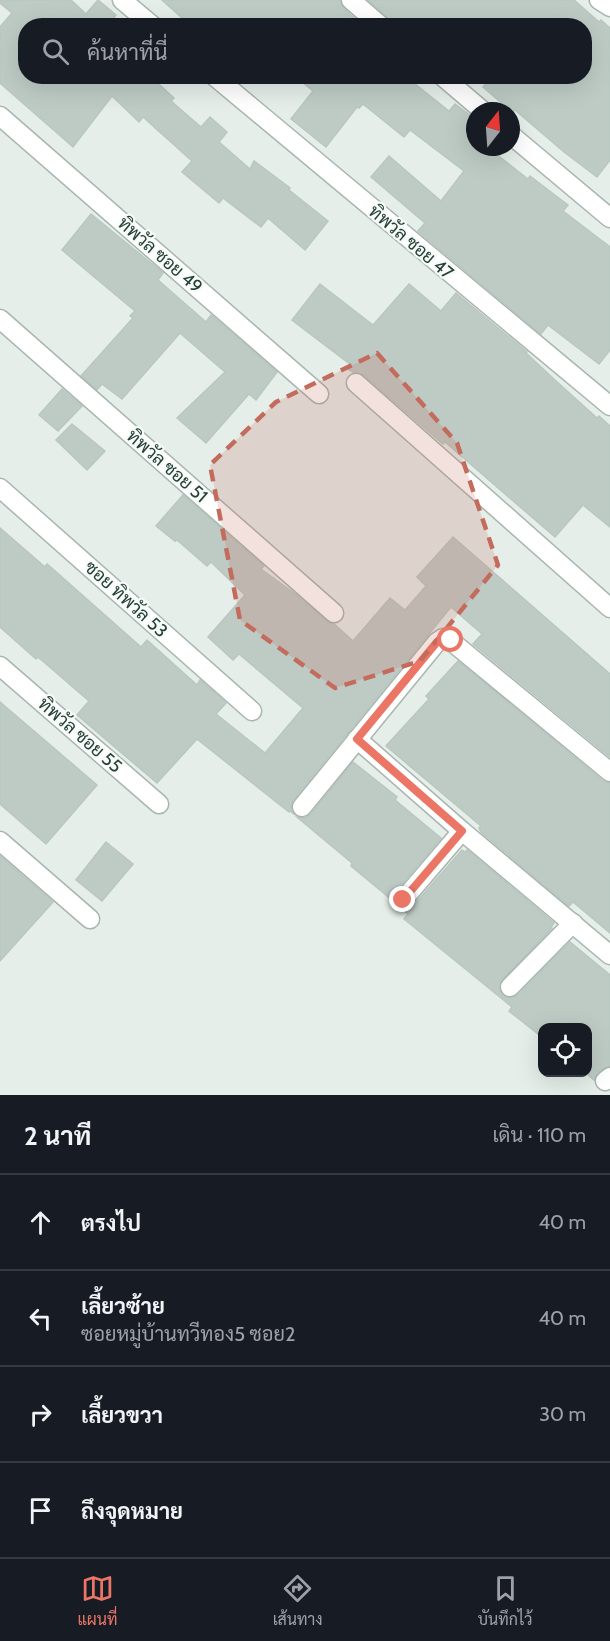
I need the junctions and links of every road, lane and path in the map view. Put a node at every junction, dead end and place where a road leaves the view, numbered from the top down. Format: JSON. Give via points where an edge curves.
{"nodes":[{"id":1,"x":122,"y":0,"type":"edge"},
{"id":2,"x":351,"y":0,"type":"edge"},
{"id":3,"x":599,"y":0,"type":"edge"},
{"id":4,"x":610,"y":8,"type":"edge"},
{"id":5,"x":143,"y":18,"type":"edge"},
{"id":6,"x":372,"y":18,"type":"edge"},
{"id":7,"x":224,"y":84,"type":"edge"},
{"id":8,"x":451,"y":84,"type":"edge"},
{"id":9,"x":472,"y":102,"type":"edge"},
{"id":10,"x":0,"y":116,"type":"edge"},
{"id":11,"x":520,"y":143,"type":"edge"},
{"id":12,"x":610,"y":218,"type":"edge"},
{"id":13,"x":0,"y":319,"type":"edge"},
{"id":14,"x":356,"y":383,"type":"dead end"},
{"id":15,"x":319,"y":394,"type":"dead end"},
{"id":16,"x":610,"y":406,"type":"edge"},
{"id":17,"x":0,"y":488,"type":"edge"},
{"id":18,"x":610,"y":608,"type":"edge"},
{"id":19,"x":334,"y":613,"type":"dead end"},
{"id":20,"x":0,"y":666,"type":"edge"},
{"id":21,"x":252,"y":711,"type":"dead end"},
{"id":22,"x":357,"y":739,"type":"junction"},
{"id":23,"x":610,"y":772,"type":"edge"},
{"id":24,"x":159,"y":804,"type":"dead end"},
{"id":25,"x":302,"y":807,"type":"dead end"},
{"id":26,"x":462,"y":831,"type":"junction"},
{"id":27,"x":0,"y":841,"type":"edge"},
{"id":28,"x":403,"y":900,"type":"dead end"},
{"id":29,"x":90,"y":919,"type":"dead end"},
{"id":30,"x":573,"y":923,"type":"junction"},
{"id":31,"x":610,"y":955,"type":"edge"},
{"id":32,"x":510,"y":987,"type":"dead end"}],
"edges":[{"from":1,"to":5,"type":"street"},
{"from":2,"to":6,"type":"street"},
{"from":3,"to":4,"type":"street"},
{"from":7,"to":16,"type":"street","name":"ทิพวัล ซอย 47"},
{"from":8,"to":9,"type":"street"},
{"from":10,"to":15,"type":"street","name":"ทิพวัล ซอย 49"},
{"from":11,"to":12,"type":"street"},
{"from":13,"to":19,"type":"street","name":"ทิพวัล ซอย 51"},
{"from":14,"to":18,"type":"street"},
{"from":17,"to":21,"type":"street","name":"ซอย ทิพวัล 53"},
{"from":20,"to":24,"type":"street","name":"ทิพวัล ซอย 55"},
{"from":22,"to":23,"type":"street","via":[[443,638],[451,640]]},
{"from":22,"to":25,"type":"street"},
{"from":22,"to":26,"type":"street"},
{"from":26,"to":28,"type":"street"},
{"from":26,"to":30,"type":"street"},
{"from":27,"to":29,"type":"street"},
{"from":30,"to":31,"type":"street"},
{"from":30,"to":32,"type":"street"}]}
